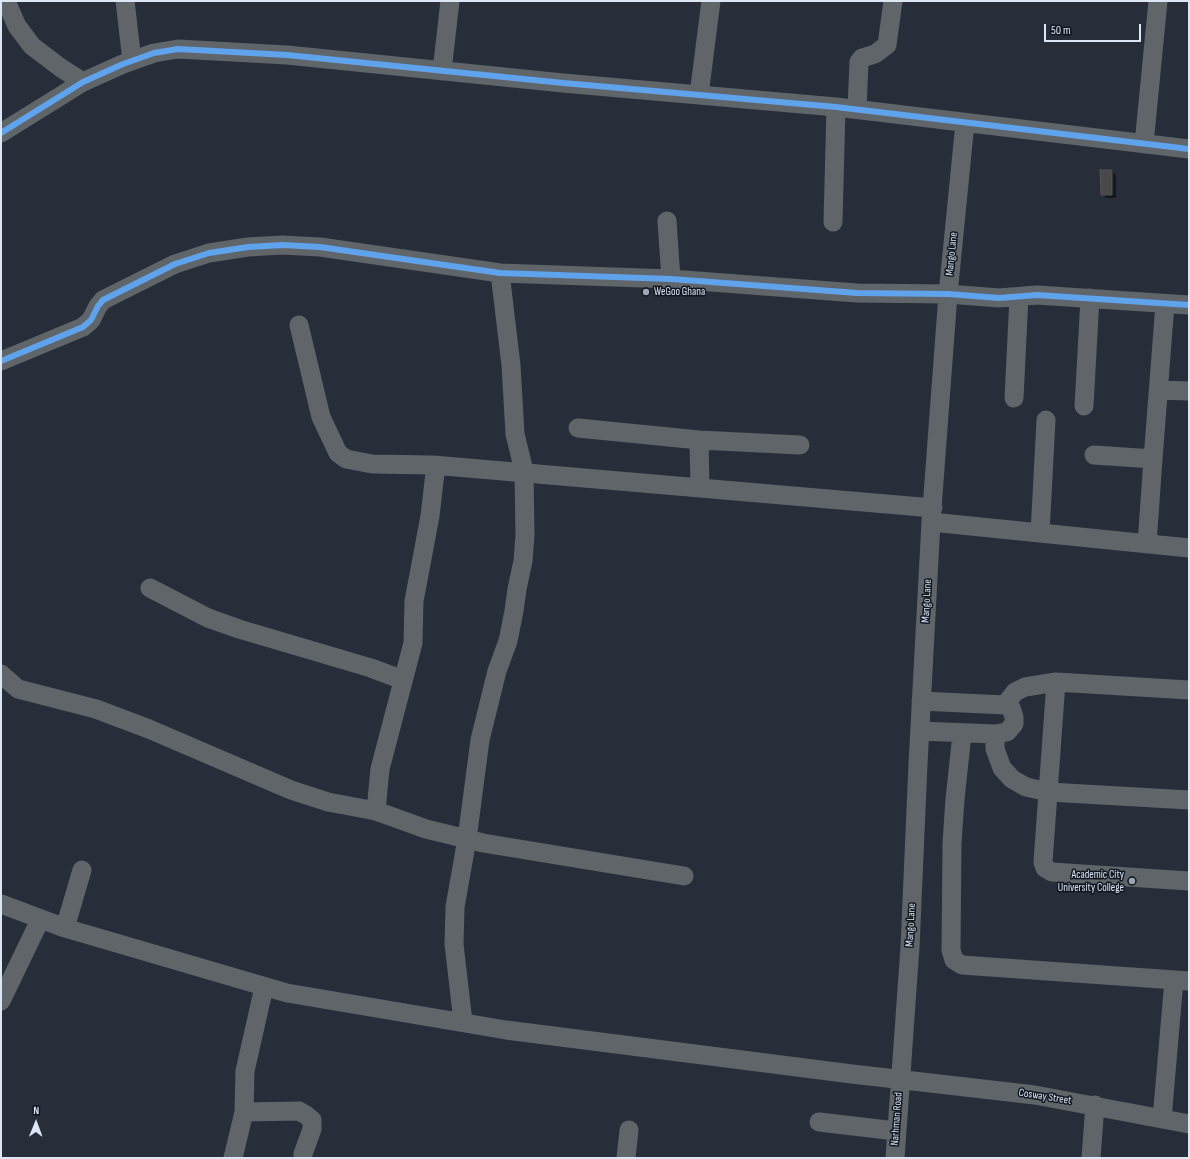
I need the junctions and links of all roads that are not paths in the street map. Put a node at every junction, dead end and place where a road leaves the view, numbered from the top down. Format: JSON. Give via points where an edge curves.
{"nodes":[{"id":1,"x":125,"y":1,"type":"edge"},
{"id":2,"x":450,"y":1,"type":"edge"},
{"id":3,"x":711,"y":1,"type":"edge"},
{"id":4,"x":893,"y":1,"type":"edge"},
{"id":5,"x":1158,"y":1,"type":"edge"},
{"id":6,"x":5,"y":5,"type":"edge"},
{"id":7,"x":132,"y":61,"type":"junction"},
{"id":8,"x":442,"y":71,"type":"junction"},
{"id":9,"x":83,"y":82,"type":"junction"},
{"id":10,"x":699,"y":95,"type":"junction"},
{"id":11,"x":836,"y":107,"type":"junction"},
{"id":12,"x":857,"y":110,"type":"junction"},
{"id":13,"x":965,"y":123,"type":"junction"},
{"id":14,"x":1,"y":133,"type":"edge"},
{"id":15,"x":1144,"y":144,"type":"junction"},
{"id":16,"x":1189,"y":149,"type":"edge"},
{"id":17,"x":666,"y":221,"type":"dead end"},
{"id":18,"x":833,"y":222,"type":"dead end"},
{"id":19,"x":500,"y":273,"type":"junction"},
{"id":20,"x":671,"y":279,"type":"junction"},
{"id":21,"x":948,"y":294,"type":"junction"},
{"id":22,"x":1019,"y":297,"type":"junction"},
{"id":23,"x":1090,"y":298,"type":"junction"},
{"id":24,"x":1165,"y":304,"type":"junction"},
{"id":25,"x":1189,"y":306,"type":"edge"},
{"id":26,"x":299,"y":325,"type":"dead end"},
{"id":27,"x":1,"y":361,"type":"edge"},
{"id":28,"x":1159,"y":390,"type":"junction"},
{"id":29,"x":1189,"y":391,"type":"edge"},
{"id":30,"x":1014,"y":398,"type":"dead end"},
{"id":31,"x":1084,"y":406,"type":"dead end"},
{"id":32,"x":1046,"y":420,"type":"dead end"},
{"id":33,"x":578,"y":428,"type":"dead end"},
{"id":34,"x":699,"y":440,"type":"junction"},
{"id":35,"x":800,"y":445,"type":"dead end"},
{"id":36,"x":1094,"y":455,"type":"dead end"},
{"id":37,"x":1153,"y":459,"type":"junction"},
{"id":38,"x":433,"y":465,"type":"junction"},
{"id":39,"x":524,"y":471,"type":"junction"},
{"id":40,"x":700,"y":488,"type":"junction"},
{"id":41,"x":932,"y":515,"type":"junction"},
{"id":42,"x":1040,"y":533,"type":"junction"},
{"id":43,"x":1148,"y":544,"type":"junction"},
{"id":44,"x":1189,"y":548,"type":"edge"},
{"id":45,"x":150,"y":588,"type":"dead end"},
{"id":46,"x":1,"y":674,"type":"edge"},
{"id":47,"x":403,"y":680,"type":"junction"},
{"id":48,"x":1056,"y":682,"type":"junction"},
{"id":49,"x":1189,"y":690,"type":"edge"},
{"id":50,"x":921,"y":701,"type":"junction"},
{"id":51,"x":980,"y":703,"type":"junction"},
{"id":52,"x":1005,"y":704,"type":"junction"},
{"id":53,"x":920,"y":731,"type":"junction"},
{"id":54,"x":979,"y":734,"type":"junction"},
{"id":55,"x":1049,"y":792,"type":"junction"},
{"id":56,"x":1189,"y":800,"type":"edge"},
{"id":57,"x":376,"y":811,"type":"junction"},
{"id":58,"x":467,"y":839,"type":"junction"},
{"id":59,"x":82,"y":870,"type":"dead end"},
{"id":60,"x":684,"y":876,"type":"dead end"},
{"id":61,"x":1189,"y":881,"type":"edge"},
{"id":62,"x":1,"y":904,"type":"edge"},
{"id":63,"x":40,"y":920,"type":"junction"},
{"id":64,"x":65,"y":928,"type":"junction"},
{"id":65,"x":1181,"y":981,"type":"edge"},
{"id":66,"x":264,"y":987,"type":"junction"},
{"id":67,"x":1,"y":1001,"type":"edge"},
{"id":68,"x":463,"y":1022,"type":"junction"},
{"id":69,"x":900,"y":1080,"type":"junction"},
{"id":70,"x":1095,"y":1105,"type":"junction"},
{"id":71,"x":244,"y":1112,"type":"junction"},
{"id":72,"x":1162,"y":1119,"type":"junction"},
{"id":73,"x":1189,"y":1121,"type":"edge"},
{"id":74,"x":819,"y":1122,"type":"dead end"},
{"id":75,"x":629,"y":1130,"type":"dead end"},
{"id":76,"x":896,"y":1131,"type":"junction"},
{"id":77,"x":302,"y":1154,"type":"dead end"},
{"id":78,"x":233,"y":1158,"type":"edge"},
{"id":79,"x":626,"y":1158,"type":"edge"},
{"id":80,"x":895,"y":1158,"type":"edge"},
{"id":81,"x":1091,"y":1158,"type":"edge"}],
"edges":[{"from":1,"to":7,"type":"street"},
{"from":2,"to":8,"type":"street"},
{"from":3,"to":10,"type":"street"},
{"from":4,"to":12,"type":"street","via":[[887,45],[859,62]]},
{"from":5,"to":15,"type":"street"},
{"from":6,"to":9,"type":"street","via":[[32,46]]},
{"from":7,"to":8,"type":"street","via":[[154,53],[200,49]]},
{"from":7,"to":9,"type":"street"},
{"from":8,"to":10,"type":"street"},
{"from":9,"to":14,"type":"street"},
{"from":10,"to":11,"type":"street"},
{"from":11,"to":12,"type":"street"},
{"from":11,"to":18,"type":"street"},
{"from":12,"to":13,"type":"street"},
{"from":13,"to":15,"type":"street"},
{"from":13,"to":21,"type":"street","name":"Mango Lane"},
{"from":15,"to":16,"type":"street"},
{"from":17,"to":20,"type":"street"},
{"from":19,"to":20,"type":"street"},
{"from":19,"to":27,"type":"street","via":[[320,247],[282,245],[209,253],[174,264],[103,300],[91,320],[83,327]]},
{"from":19,"to":39,"type":"street","via":[[515,434]]},
{"from":20,"to":21,"type":"street","via":[[857,293]]},
{"from":21,"to":22,"type":"street"},
{"from":21,"to":41,"type":"street","name":"Mango Lane"},
{"from":22,"to":23,"type":"street","via":[[1037,295]]},
{"from":22,"to":30,"type":"street"},
{"from":23,"to":24,"type":"street"},
{"from":23,"to":31,"type":"street"},
{"from":24,"to":25,"type":"street"},
{"from":24,"to":28,"type":"street"},
{"from":26,"to":38,"type":"street","via":[[321,417],[338,453],[346,459],[372,464]]},
{"from":28,"to":29,"type":"street"},
{"from":28,"to":37,"type":"street"},
{"from":32,"to":42,"type":"street"},
{"from":33,"to":34,"type":"street"},
{"from":34,"to":35,"type":"street"},
{"from":34,"to":40,"type":"street"},
{"from":36,"to":37,"type":"street"},
{"from":37,"to":43,"type":"street"},
{"from":38,"to":39,"type":"street"},
{"from":38,"to":47,"type":"street","via":[[435,473],[430,516],[414,601],[413,643]]},
{"from":39,"to":40,"type":"street"},
{"from":39,"to":58,"type":"street","via":[[523,561],[509,633],[480,740]]},
{"from":40,"to":41,"type":"street"},
{"from":41,"to":42,"type":"street"},
{"from":41,"to":50,"type":"street","name":"Mango Lane"},
{"from":42,"to":43,"type":"street"},
{"from":43,"to":44,"type":"street"},
{"from":45,"to":47,"type":"street","via":[[220,623]]},
{"from":46,"to":57,"type":"street","via":[[18,689],[96,709],[291,790],[328,802]]},
{"from":47,"to":57,"type":"street","via":[[380,769]]},
{"from":48,"to":49,"type":"street"},
{"from":48,"to":52,"type":"street","via":[[1025,687],[1016,692]]},
{"from":48,"to":55,"type":"street"},
{"from":50,"to":51,"type":"street"},
{"from":50,"to":53,"type":"street","name":"Mango Lane"},
{"from":51,"to":52,"type":"street"},
{"from":51,"to":54,"type":"street"},
{"from":52,"to":54,"type":"street","via":[[1011,708],[1014,724],[1007,732]]},
{"from":53,"to":54,"type":"street"},
{"from":53,"to":69,"type":"street","name":"Mango Lane","via":[[910,947]]},
{"from":54,"to":55,"type":"street","via":[[995,749],[1002,768],[1012,779],[1026,787]]},
{"from":54,"to":65,"type":"street","via":[[955,799],[951,950],[954,960],[962,965]]},
{"from":55,"to":56,"type":"street"},
{"from":55,"to":61,"type":"street","via":[[1043,862],[1045,868],[1052,872]]},
{"from":57,"to":58,"type":"street","via":[[426,829]]},
{"from":58,"to":60,"type":"street"},
{"from":58,"to":68,"type":"street","via":[[455,907],[454,944]]},
{"from":59,"to":64,"type":"street"},
{"from":62,"to":63,"type":"street","name":"Cosway Street"},
{"from":63,"to":64,"type":"street","name":"Cosway Street"},
{"from":63,"to":67,"type":"street"},
{"from":64,"to":66,"type":"street","name":"Cosway Street"},
{"from":65,"to":72,"type":"street"},
{"from":66,"to":68,"type":"street","name":"Cosway Street"},
{"from":66,"to":71,"type":"street","via":[[245,1071]]},
{"from":68,"to":69,"type":"street","name":"Cosway Street","via":[[506,1030]]},
{"from":69,"to":70,"type":"street","name":"Cosway Street","via":[[1035,1095]]},
{"from":69,"to":76,"type":"street","name":"Narhman Road"},
{"from":70,"to":72,"type":"street","name":"Cosway Street"},
{"from":70,"to":81,"type":"street"},
{"from":71,"to":77,"type":"street","via":[[299,1111],[306,1114],[312,1120],[312,1129]]},
{"from":71,"to":78,"type":"street"},
{"from":72,"to":73,"type":"street","name":"Cosway Street"},
{"from":74,"to":76,"type":"street"},
{"from":75,"to":79,"type":"street"},
{"from":76,"to":80,"type":"street","name":"Narhman Road"}]}
